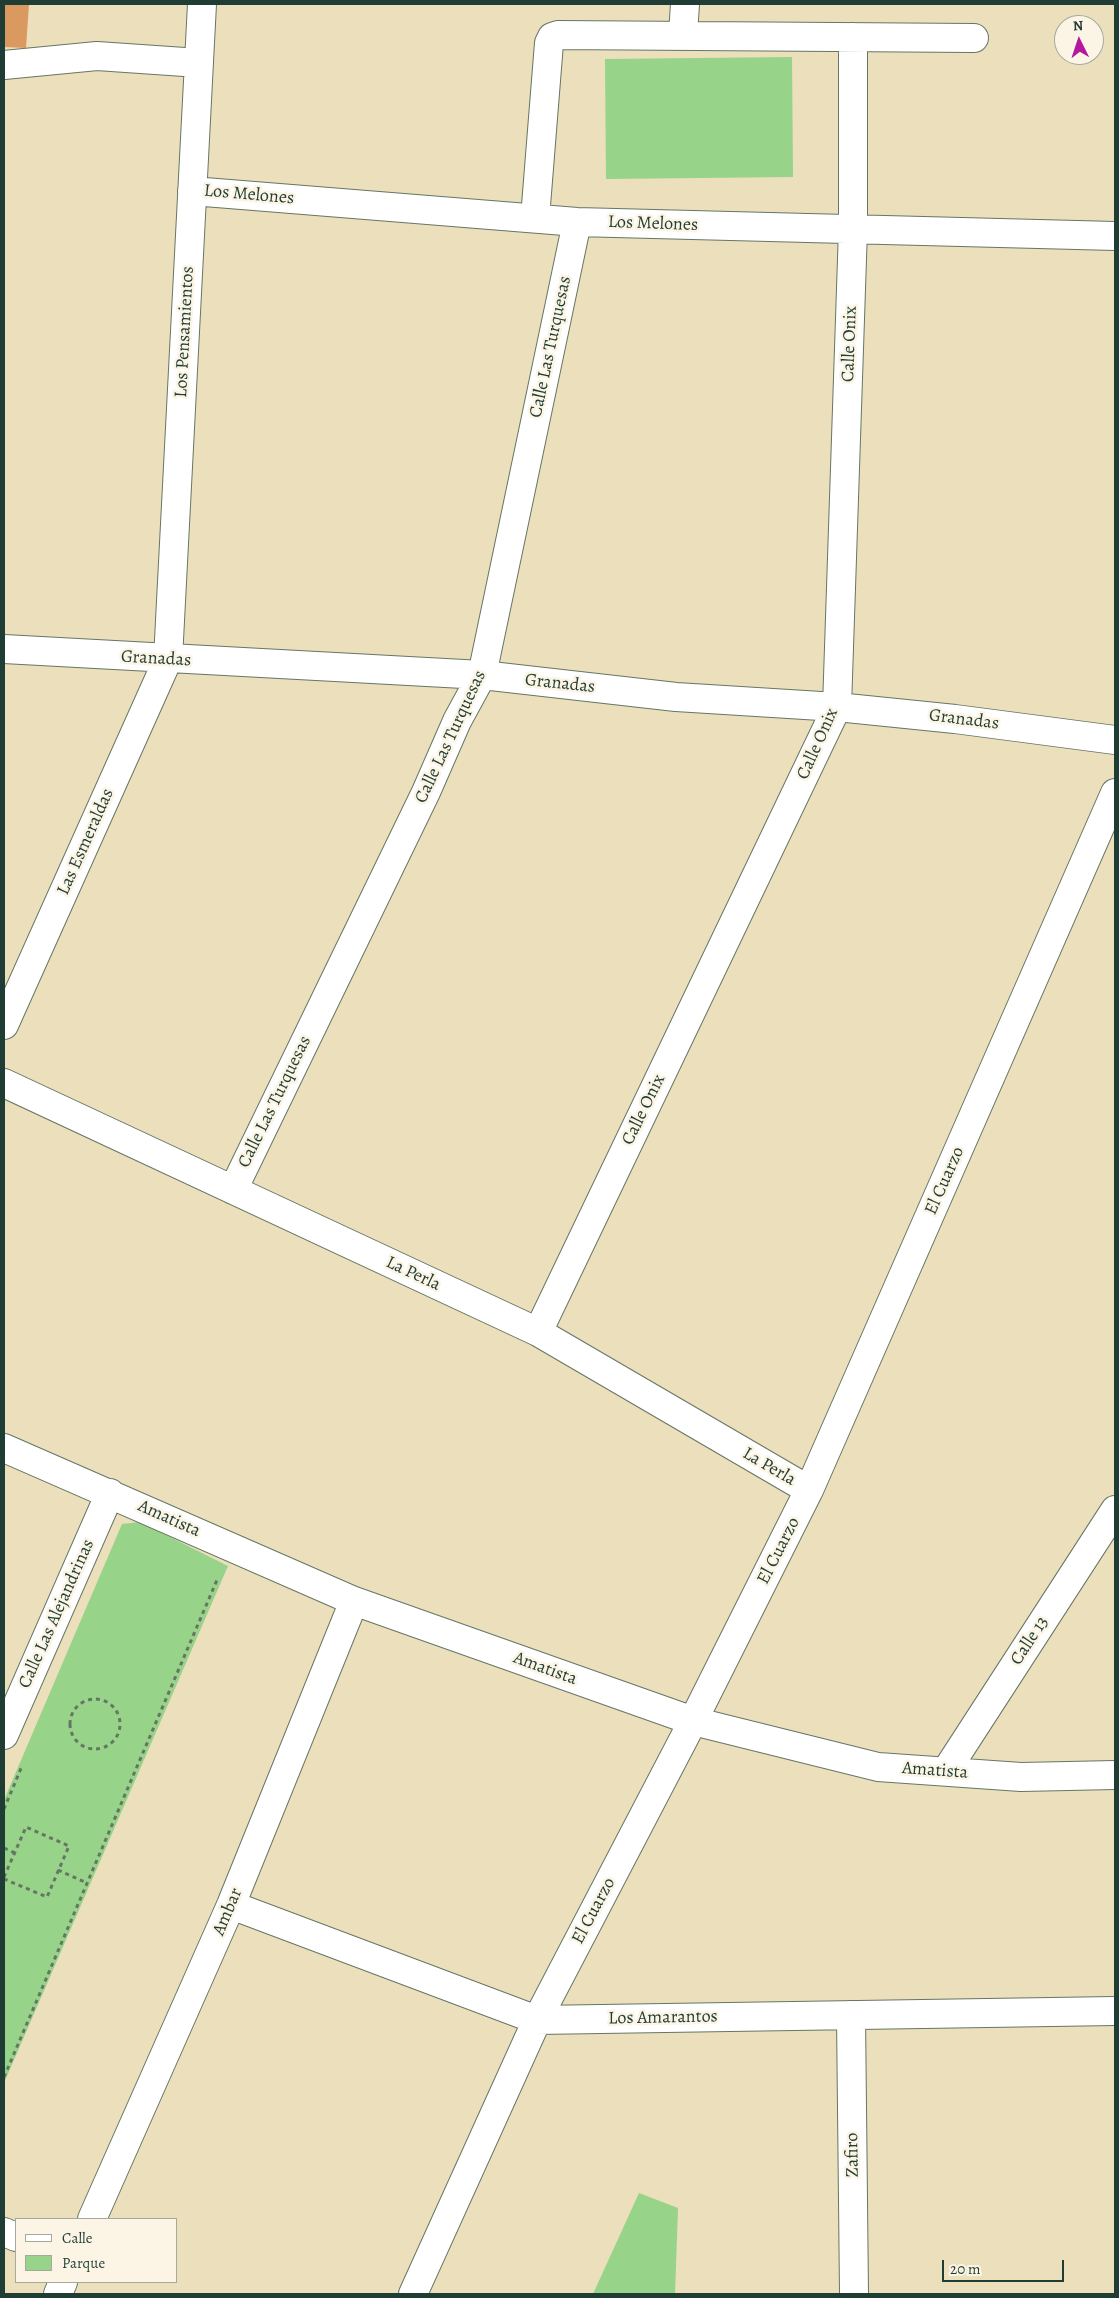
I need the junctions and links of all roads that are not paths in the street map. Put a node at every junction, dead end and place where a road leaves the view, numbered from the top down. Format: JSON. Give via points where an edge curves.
{"nodes":[{"id":1,"x":202,"y":4,"type":"edge"},
{"id":2,"x":685,"y":4,"type":"edge"},
{"id":3,"x":683,"y":34,"type":"junction"},
{"id":4,"x":853,"y":37,"type":"junction"},
{"id":5,"x":974,"y":38,"type":"dead end"},
{"id":6,"x":199,"y":63,"type":"junction"},
{"id":7,"x":4,"y":65,"type":"edge"},
{"id":8,"x":192,"y":191,"type":"junction"},
{"id":9,"x":535,"y":218,"type":"junction"},
{"id":10,"x":577,"y":222,"type":"junction"},
{"id":11,"x":854,"y":230,"type":"junction"},
{"id":12,"x":1115,"y":236,"type":"edge"},
{"id":13,"x":4,"y":650,"type":"edge"},
{"id":14,"x":168,"y":659,"type":"junction"},
{"id":15,"x":482,"y":676,"type":"junction"},
{"id":16,"x":837,"y":707,"type":"junction"},
{"id":17,"x":1115,"y":740,"type":"edge"},
{"id":18,"x":1115,"y":793,"type":"edge"},
{"id":19,"x":4,"y":1025,"type":"edge"},
{"id":20,"x":4,"y":1083,"type":"edge"},
{"id":21,"x":233,"y":1190,"type":"junction"},
{"id":22,"x":538,"y":1332,"type":"junction"},
{"id":23,"x":4,"y":1448,"type":"edge"},
{"id":24,"x":809,"y":1490,"type":"junction"},
{"id":25,"x":110,"y":1493,"type":"junction"},
{"id":26,"x":1114,"y":1515,"type":"edge"},
{"id":27,"x":354,"y":1601,"type":"junction"},
{"id":28,"x":693,"y":1721,"type":"junction"},
{"id":29,"x":4,"y":1735,"type":"edge"},
{"id":30,"x":946,"y":1771,"type":"junction"},
{"id":31,"x":1115,"y":1775,"type":"edge"},
{"id":32,"x":231,"y":1905,"type":"junction"},
{"id":33,"x":1115,"y":2011,"type":"edge"},
{"id":34,"x":851,"y":2015,"type":"junction"},
{"id":35,"x":537,"y":2020,"type":"junction"},
{"id":36,"x":92,"y":2218,"type":"edge"},
{"id":37,"x":413,"y":2294,"type":"edge"},
{"id":38,"x":854,"y":2294,"type":"edge"}],
"edges":[{"from":1,"to":6,"type":"street","name":"Los Pensamientos"},
{"from":2,"to":3,"type":"street"},
{"from":3,"to":4,"type":"street"},
{"from":3,"to":9,"type":"street","via":[[552,37]]},
{"from":4,"to":5,"type":"street"},
{"from":4,"to":11,"type":"street","name":"Calle Onix"},
{"from":6,"to":7,"type":"street","via":[[97,56]]},
{"from":6,"to":8,"type":"street","name":"Los Pensamientos"},
{"from":8,"to":9,"type":"street","name":"Los Melones"},
{"from":8,"to":14,"type":"street","name":"Los Pensamientos"},
{"from":9,"to":10,"type":"street","name":"Los Melones"},
{"from":10,"to":11,"type":"street","name":"Los Melones"},
{"from":10,"to":15,"type":"street","name":"Calle Las Turquesas"},
{"from":11,"to":12,"type":"street","name":"Los Melones"},
{"from":11,"to":16,"type":"street","name":"Calle Onix"},
{"from":13,"to":14,"type":"street","name":"Granadas"},
{"from":14,"to":15,"type":"street","name":"Granadas"},
{"from":14,"to":19,"type":"street","name":"Las Esmeraldas"},
{"from":15,"to":16,"type":"street","name":"Granadas","via":[[676,697]]},
{"from":15,"to":21,"type":"street","name":"Calle Las Turquesas","via":[[457,721],[426,792]]},
{"from":16,"to":17,"type":"street","name":"Granadas"},
{"from":16,"to":22,"type":"street","name":"Calle Onix"},
{"from":18,"to":24,"type":"street","name":"El Cuarzo"},
{"from":20,"to":21,"type":"street","name":"La Perla"},
{"from":21,"to":22,"type":"street","name":"La Perla"},
{"from":22,"to":24,"type":"street","name":"La Perla"},
{"from":23,"to":25,"type":"street","name":"Amatista"},
{"from":24,"to":28,"type":"street","name":"El Cuarzo"},
{"from":25,"to":27,"type":"street","name":"Amatista"},
{"from":25,"to":29,"type":"street","name":"Calle Las Alejandrinas"},
{"from":26,"to":30,"type":"street","name":"Calle 13"},
{"from":27,"to":28,"type":"street","name":"Amatista"},
{"from":27,"to":32,"type":"street","name":"Ambar"},
{"from":28,"to":30,"type":"street","name":"Amatista","via":[[878,1767]]},
{"from":28,"to":35,"type":"street","name":"El Cuarzo"},
{"from":30,"to":31,"type":"street","name":"Amatista","via":[[1021,1777]]},
{"from":32,"to":35,"type":"street","name":"Los Amarantos"},
{"from":32,"to":36,"type":"street","name":"Ambar"},
{"from":33,"to":34,"type":"street","name":"Los Amarantos"},
{"from":34,"to":35,"type":"street","name":"Los Amarantos"},
{"from":34,"to":38,"type":"street","name":"Zafiro"},
{"from":35,"to":37,"type":"street","name":"El Cuarzo"}]}
